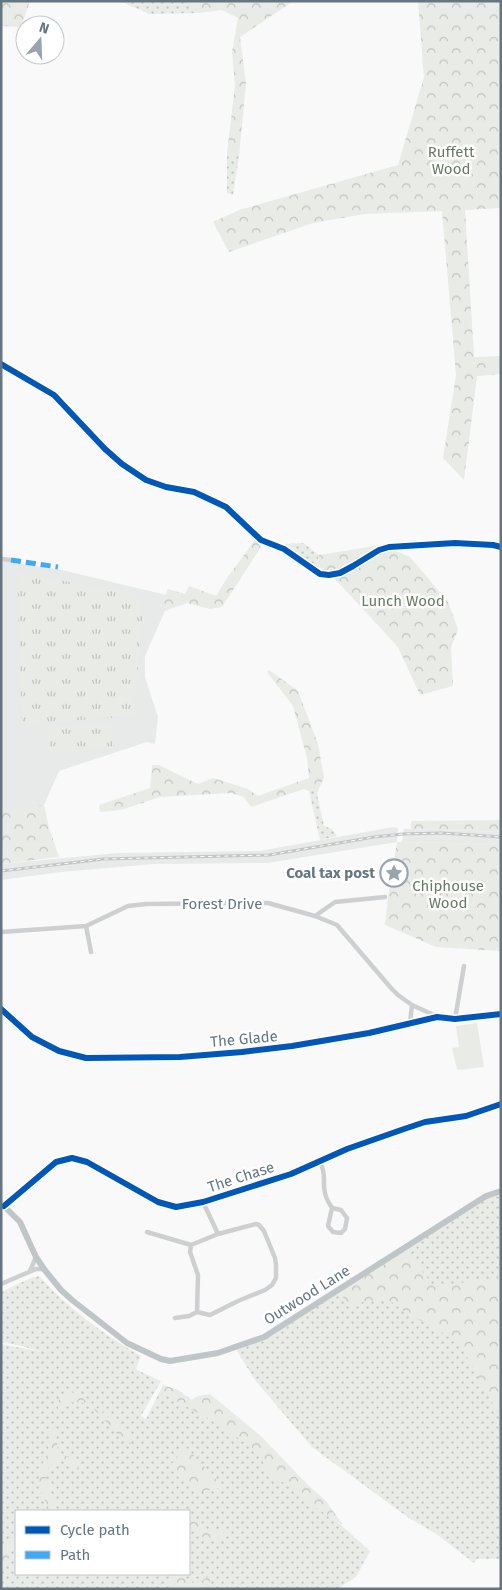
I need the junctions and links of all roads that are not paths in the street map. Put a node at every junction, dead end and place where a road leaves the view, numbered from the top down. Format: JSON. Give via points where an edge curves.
{"nodes":[{"id":1,"x":1,"y":559,"type":"edge"},
{"id":2,"x":11,"y":560,"type":"dead end"},
{"id":3,"x":385,"y":897,"type":"dead end"},
{"id":4,"x":315,"y":916,"type":"junction"},
{"id":5,"x":86,"y":926,"type":"junction"},
{"id":6,"x":1,"y":932,"type":"edge"},
{"id":7,"x":91,"y":952,"type":"dead end"},
{"id":8,"x":464,"y":966,"type":"dead end"},
{"id":9,"x":412,"y":1005,"type":"junction"},
{"id":10,"x":1,"y":1009,"type":"edge"},
{"id":11,"x":501,"y":1014,"type":"edge"},
{"id":12,"x":437,"y":1017,"type":"junction"},
{"id":13,"x":455,"y":1019,"type":"junction"},
{"id":14,"x":410,"y":1023,"type":"junction"},
{"id":15,"x":501,"y":1104,"type":"edge"},
{"id":16,"x":320,"y":1162,"type":"junction"},
{"id":17,"x":501,"y":1191,"type":"edge"},
{"id":18,"x":203,"y":1202,"type":"junction"},
{"id":19,"x":3,"y":1204,"type":"edge"},
{"id":20,"x":332,"y":1208,"type":"junction"},
{"id":21,"x":147,"y":1232,"type":"dead end"},
{"id":22,"x":218,"y":1234,"type":"junction"},
{"id":23,"x":192,"y":1245,"type":"junction"},
{"id":24,"x":36,"y":1257,"type":"junction"},
{"id":25,"x":44,"y":1269,"type":"junction"},
{"id":26,"x":30,"y":1271,"type":"junction"},
{"id":27,"x":1,"y":1284,"type":"edge"},
{"id":28,"x":198,"y":1312,"type":"junction"},
{"id":29,"x":175,"y":1318,"type":"dead end"}],
"edges":[{"from":1,"to":2,"type":"street"},
{"from":3,"to":4,"type":"street","via":[[335,902]]},
{"from":4,"to":5,"type":"street","name":"Forest Drive","via":[[268,903],[146,904],[128,906]]},
{"from":4,"to":9,"type":"street","name":"Forest Drive","via":[[337,925],[391,988]]},
{"from":5,"to":6,"type":"street","name":"Forest Drive"},
{"from":5,"to":7,"type":"street"},
{"from":8,"to":13,"type":"street"},
{"from":9,"to":12,"type":"street","name":"Forest Drive"},
{"from":9,"to":14,"type":"street"},
{"from":10,"to":14,"type":"street","name":"The Glade","via":[[32,1037],[59,1051],[86,1058],[180,1056],[292,1046]]},
{"from":11,"to":13,"type":"street","name":"The Glade"},
{"from":12,"to":13,"type":"street","name":"The Glade"},
{"from":12,"to":14,"type":"street","name":"The Glade"},
{"from":15,"to":16,"type":"street","name":"The Chase","via":[[466,1116],[425,1122],[347,1149]]},
{"from":16,"to":18,"type":"street","name":"The Chase"},
{"from":16,"to":20,"type":"street","via":[[325,1176],[325,1193]]},
{"from":17,"to":25,"type":"main road","name":"Outwood Lane","via":[[486,1196],[264,1337],[218,1353],[170,1361],[145,1352],[113,1333],[72,1300]]},
{"from":18,"to":19,"type":"street","name":"The Chase","via":[[183,1206],[163,1204],[87,1162],[72,1158],[56,1162]]},
{"from":18,"to":22,"type":"street"},
{"from":19,"to":24,"type":"main road","name":"Outwood Lane","via":[[20,1222]]},
{"from":20,"to":20,"type":"street","via":[[328,1226],[333,1232],[341,1233],[347,1218],[342,1210]]},
{"from":21,"to":23,"type":"street"},
{"from":22,"to":23,"type":"street"},
{"from":22,"to":28,"type":"street","via":[[259,1225],[275,1258],[276,1278],[265,1290],[215,1313]]},
{"from":23,"to":28,"type":"street","via":[[190,1252],[198,1275]]},
{"from":24,"to":25,"type":"main road","name":"Outwood Lane"},
{"from":24,"to":26,"type":"street"},
{"from":25,"to":26,"type":"street"},
{"from":26,"to":27,"type":"street"},
{"from":28,"to":29,"type":"street"}]}
